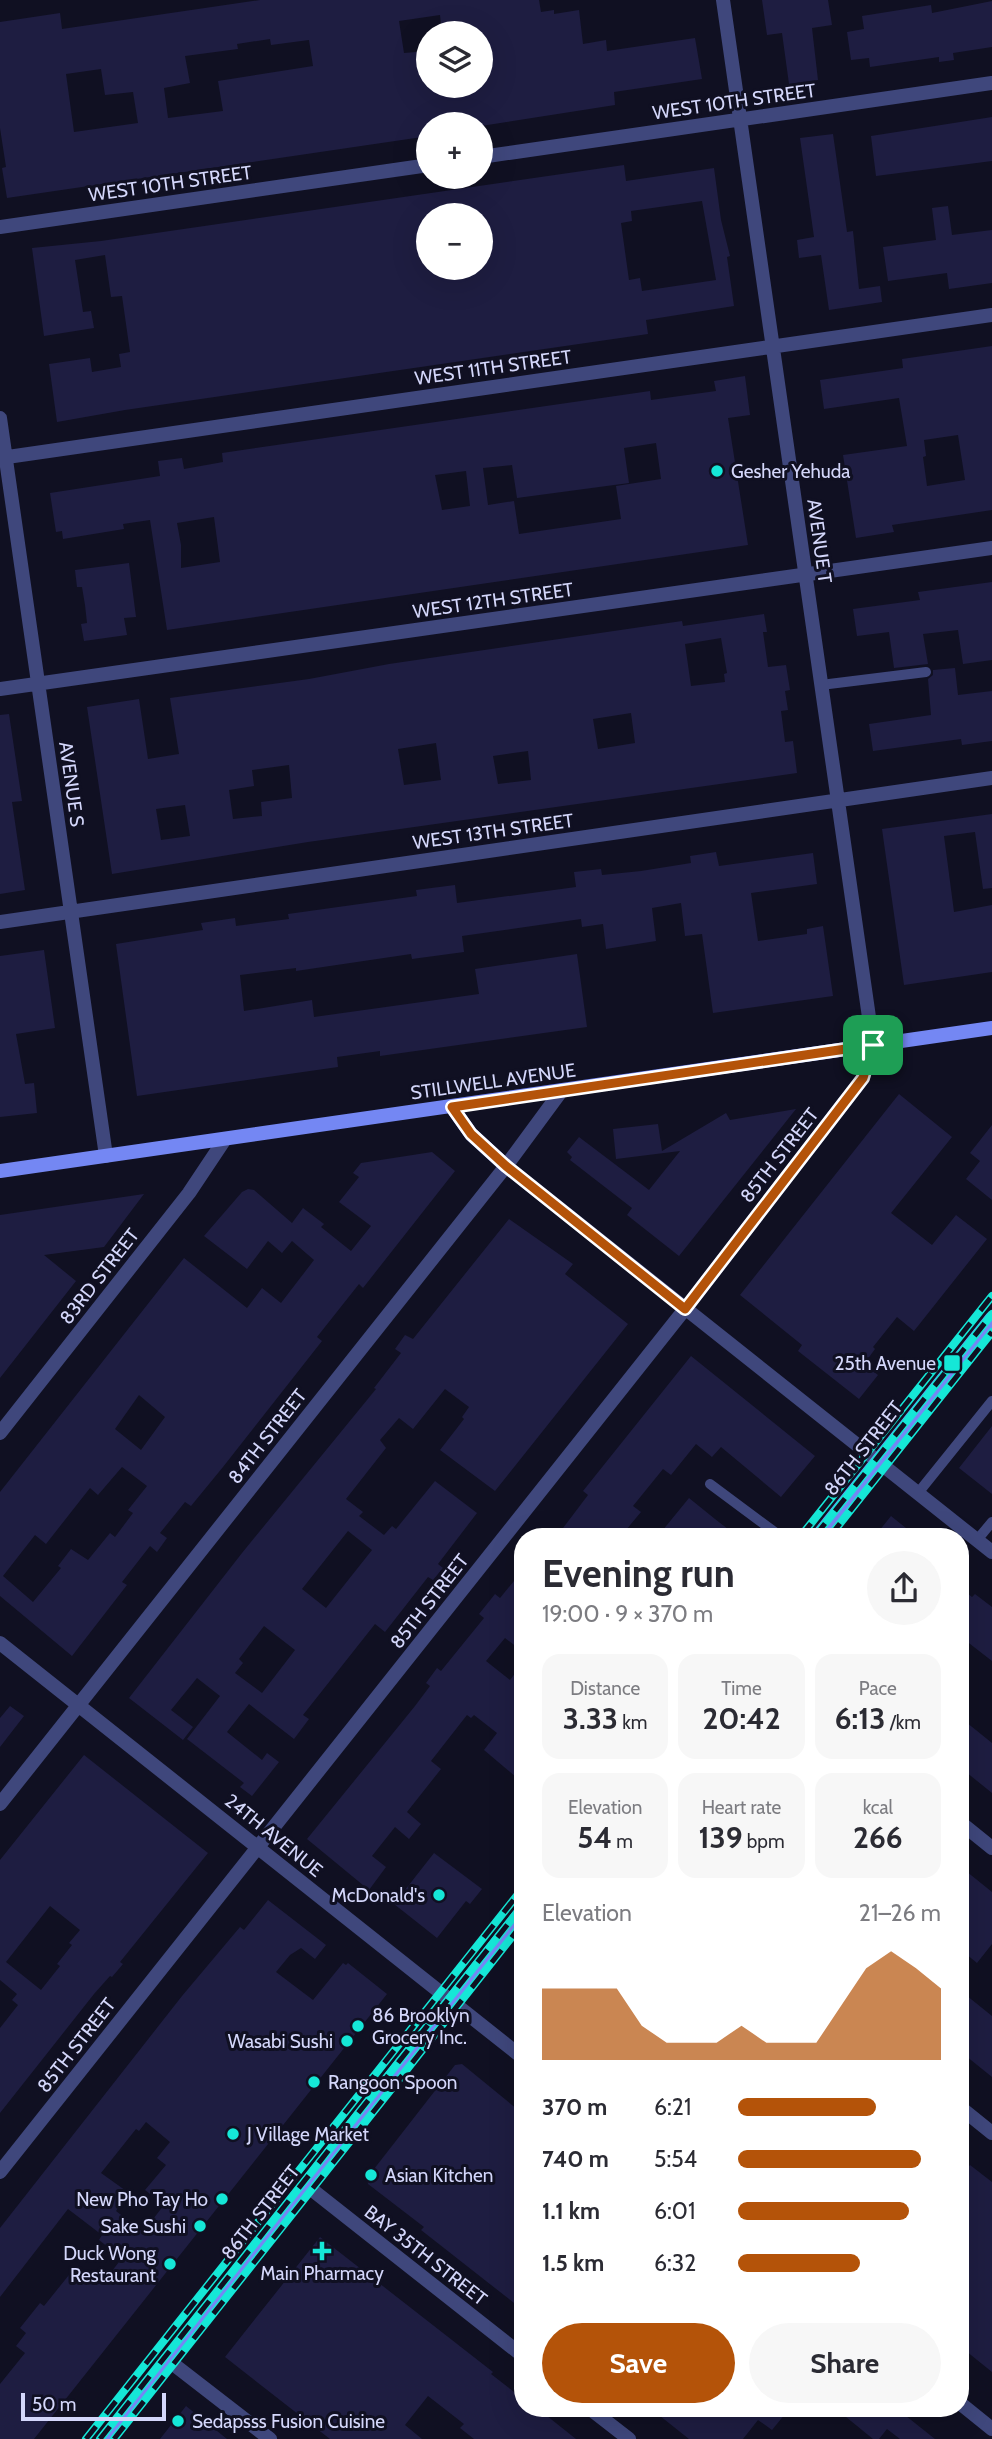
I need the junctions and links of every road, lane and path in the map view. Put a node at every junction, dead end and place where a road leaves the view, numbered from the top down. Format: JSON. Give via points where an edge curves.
{"nodes":[{"id":1,"x":723,"y":0,"type":"edge"},
{"id":2,"x":992,"y":83,"type":"edge"},
{"id":3,"x":740,"y":120,"type":"junction"},
{"id":4,"x":493,"y":155,"type":"edge"},
{"id":5,"x":416,"y":167,"type":"edge"},
{"id":6,"x":0,"y":227,"type":"edge"},
{"id":7,"x":992,"y":315,"type":"edge"},
{"id":8,"x":772,"y":347,"type":"junction"},
{"id":9,"x":0,"y":418,"type":"edge"},
{"id":10,"x":3,"y":458,"type":"edge"},
{"id":11,"x":992,"y":548,"type":"edge"},
{"id":12,"x":806,"y":575,"type":"junction"},
{"id":13,"x":926,"y":672,"type":"dead end"},
{"id":14,"x":38,"y":684,"type":"junction"},
{"id":15,"x":821,"y":685,"type":"junction"},
{"id":16,"x":0,"y":689,"type":"edge"},
{"id":17,"x":992,"y":778,"type":"edge"},
{"id":18,"x":838,"y":801,"type":"junction"},
{"id":19,"x":71,"y":911,"type":"junction"},
{"id":20,"x":0,"y":922,"type":"edge"},
{"id":21,"x":992,"y":1028,"type":"edge"},
{"id":22,"x":873,"y":1045,"type":"junction"},
{"id":23,"x":562,"y":1090,"type":"junction"},
{"id":24,"x":452,"y":1107,"type":"junction"},
{"id":25,"x":225,"y":1139,"type":"junction"},
{"id":26,"x":106,"y":1156,"type":"junction"},
{"id":27,"x":506,"y":1166,"type":"junction"},
{"id":28,"x":0,"y":1171,"type":"edge"},
{"id":29,"x":685,"y":1309,"type":"junction"},
{"id":30,"x":992,"y":1318,"type":"edge"},
{"id":31,"x":992,"y":1401,"type":"edge"},
{"id":32,"x":0,"y":1433,"type":"edge"},
{"id":33,"x":877,"y":1461,"type":"junction"},
{"id":34,"x":710,"y":1484,"type":"dead end"},
{"id":35,"x":918,"y":1493,"type":"junction"},
{"id":36,"x":992,"y":1521,"type":"edge"},
{"id":37,"x":769,"y":1528,"type":"edge"},
{"id":38,"x":824,"y":1528,"type":"edge"},
{"id":39,"x":962,"y":1528,"type":"edge"},
{"id":40,"x":969,"y":1534,"type":"edge"},
{"id":41,"x":977,"y":1540,"type":"junction"},
{"id":42,"x":992,"y":1552,"type":"edge"},
{"id":43,"x":0,"y":1643,"type":"edge"},
{"id":44,"x":79,"y":1704,"type":"junction"},
{"id":45,"x":0,"y":1804,"type":"edge"},
{"id":46,"x":969,"y":1829,"type":"edge"},
{"id":47,"x":258,"y":1847,"type":"junction"},
{"id":48,"x":992,"y":1848,"type":"edge"},
{"id":49,"x":514,"y":1921,"type":"edge"},
{"id":50,"x":450,"y":2000,"type":"junction"},
{"id":51,"x":514,"y":2051,"type":"edge"},
{"id":52,"x":969,"y":2114,"type":"edge"},
{"id":53,"x":992,"y":2133,"type":"edge"},
{"id":54,"x":0,"y":2172,"type":"edge"},
{"id":55,"x":306,"y":2185,"type":"junction"},
{"id":56,"x":514,"y":2349,"type":"edge"},
{"id":57,"x":168,"y":2360,"type":"junction"},
{"id":58,"x":969,"y":2410,"type":"edge"},
{"id":59,"x":601,"y":2417,"type":"edge"},
{"id":60,"x":992,"y":2429,"type":"edge"},
{"id":61,"x":105,"y":2439,"type":"edge"},
{"id":62,"x":270,"y":2439,"type":"edge"},
{"id":63,"x":629,"y":2439,"type":"edge"}],
"edges":[{"from":1,"to":3,"type":"street","name":"AVENUE T"},
{"from":2,"to":3,"type":"street","name":"WEST 10TH STREET"},
{"from":3,"to":4,"type":"street","name":"WEST 10TH STREET"},
{"from":3,"to":8,"type":"street","name":"AVENUE T"},
{"from":5,"to":6,"type":"street","name":"WEST 10TH STREET"},
{"from":7,"to":8,"type":"street","name":"WEST 11TH STREET"},
{"from":8,"to":10,"type":"street","name":"WEST 11TH STREET"},
{"from":8,"to":12,"type":"street","name":"AVENUE T"},
{"from":9,"to":10,"type":"street","name":"AVENUE S"},
{"from":10,"to":14,"type":"street","name":"AVENUE S"},
{"from":11,"to":12,"type":"street","name":"WEST 12TH STREET"},
{"from":12,"to":14,"type":"street","name":"WEST 12TH STREET"},
{"from":12,"to":15,"type":"street","name":"AVENUE T"},
{"from":13,"to":15,"type":"lane"},
{"from":14,"to":16,"type":"street","name":"WEST 12TH STREET"},
{"from":14,"to":19,"type":"street","name":"AVENUE S"},
{"from":15,"to":18,"type":"street","name":"AVENUE T"},
{"from":17,"to":18,"type":"street","name":"WEST 13TH STREET"},
{"from":18,"to":19,"type":"street","name":"WEST 13TH STREET"},
{"from":18,"to":22,"type":"street","name":"AVENUE T"},
{"from":19,"to":20,"type":"street","name":"WEST 13TH STREET"},
{"from":19,"to":26,"type":"street","name":"AVENUE S"},
{"from":21,"to":22,"type":"main road","name":"STILLWELL AVENUE"},
{"from":22,"to":23,"type":"main road","name":"STILLWELL AVENUE"},
{"from":22,"to":29,"type":"street","name":"85TH STREET","via":[[863,1078]]},
{"from":23,"to":24,"type":"main road","name":"STILLWELL AVENUE"},
{"from":23,"to":27,"type":"street","name":"84TH STREET"},
{"from":24,"to":25,"type":"main road","name":"STILLWELL AVENUE"},
{"from":24,"to":27,"type":"main road","via":[[471,1134]]},
{"from":25,"to":26,"type":"main road","name":"STILLWELL AVENUE"},
{"from":25,"to":32,"type":"street","name":"83RD STREET","via":[[189,1193]]},
{"from":26,"to":28,"type":"main road","name":"STILLWELL AVENUE"},
{"from":27,"to":29,"type":"street"},
{"from":27,"to":44,"type":"street","name":"84TH STREET"},
{"from":29,"to":33,"type":"street"},
{"from":29,"to":47,"type":"street","name":"85TH STREET"},
{"from":30,"to":33,"type":"main road","name":"86TH STREET"},
{"from":31,"to":35,"type":"lane"},
{"from":33,"to":35,"type":"street"},
{"from":33,"to":38,"type":"main road","name":"86TH STREET"},
{"from":34,"to":37,"type":"lane"},
{"from":35,"to":39,"type":"street"},
{"from":36,"to":41,"type":"lane"},
{"from":40,"to":41,"type":"street"},
{"from":41,"to":42,"type":"street"},
{"from":43,"to":44,"type":"street","name":"24TH AVENUE"},
{"from":44,"to":45,"type":"street","name":"84TH STREET"},
{"from":44,"to":47,"type":"street","name":"24TH AVENUE"},
{"from":46,"to":48,"type":"street"},
{"from":47,"to":50,"type":"street","name":"24TH AVENUE"},
{"from":47,"to":54,"type":"street","name":"85TH STREET"},
{"from":49,"to":50,"type":"main road","name":"86TH STREET"},
{"from":50,"to":51,"type":"street","name":"24TH AVENUE"},
{"from":50,"to":55,"type":"main road","name":"86TH STREET"},
{"from":52,"to":53,"type":"street"},
{"from":55,"to":56,"type":"street","name":"BAY 35TH STREET"},
{"from":55,"to":57,"type":"main road","name":"86TH STREET"},
{"from":57,"to":61,"type":"main road","name":"86TH STREET"},
{"from":57,"to":62,"type":"street"},
{"from":58,"to":60,"type":"street"},
{"from":59,"to":63,"type":"street"}]}
